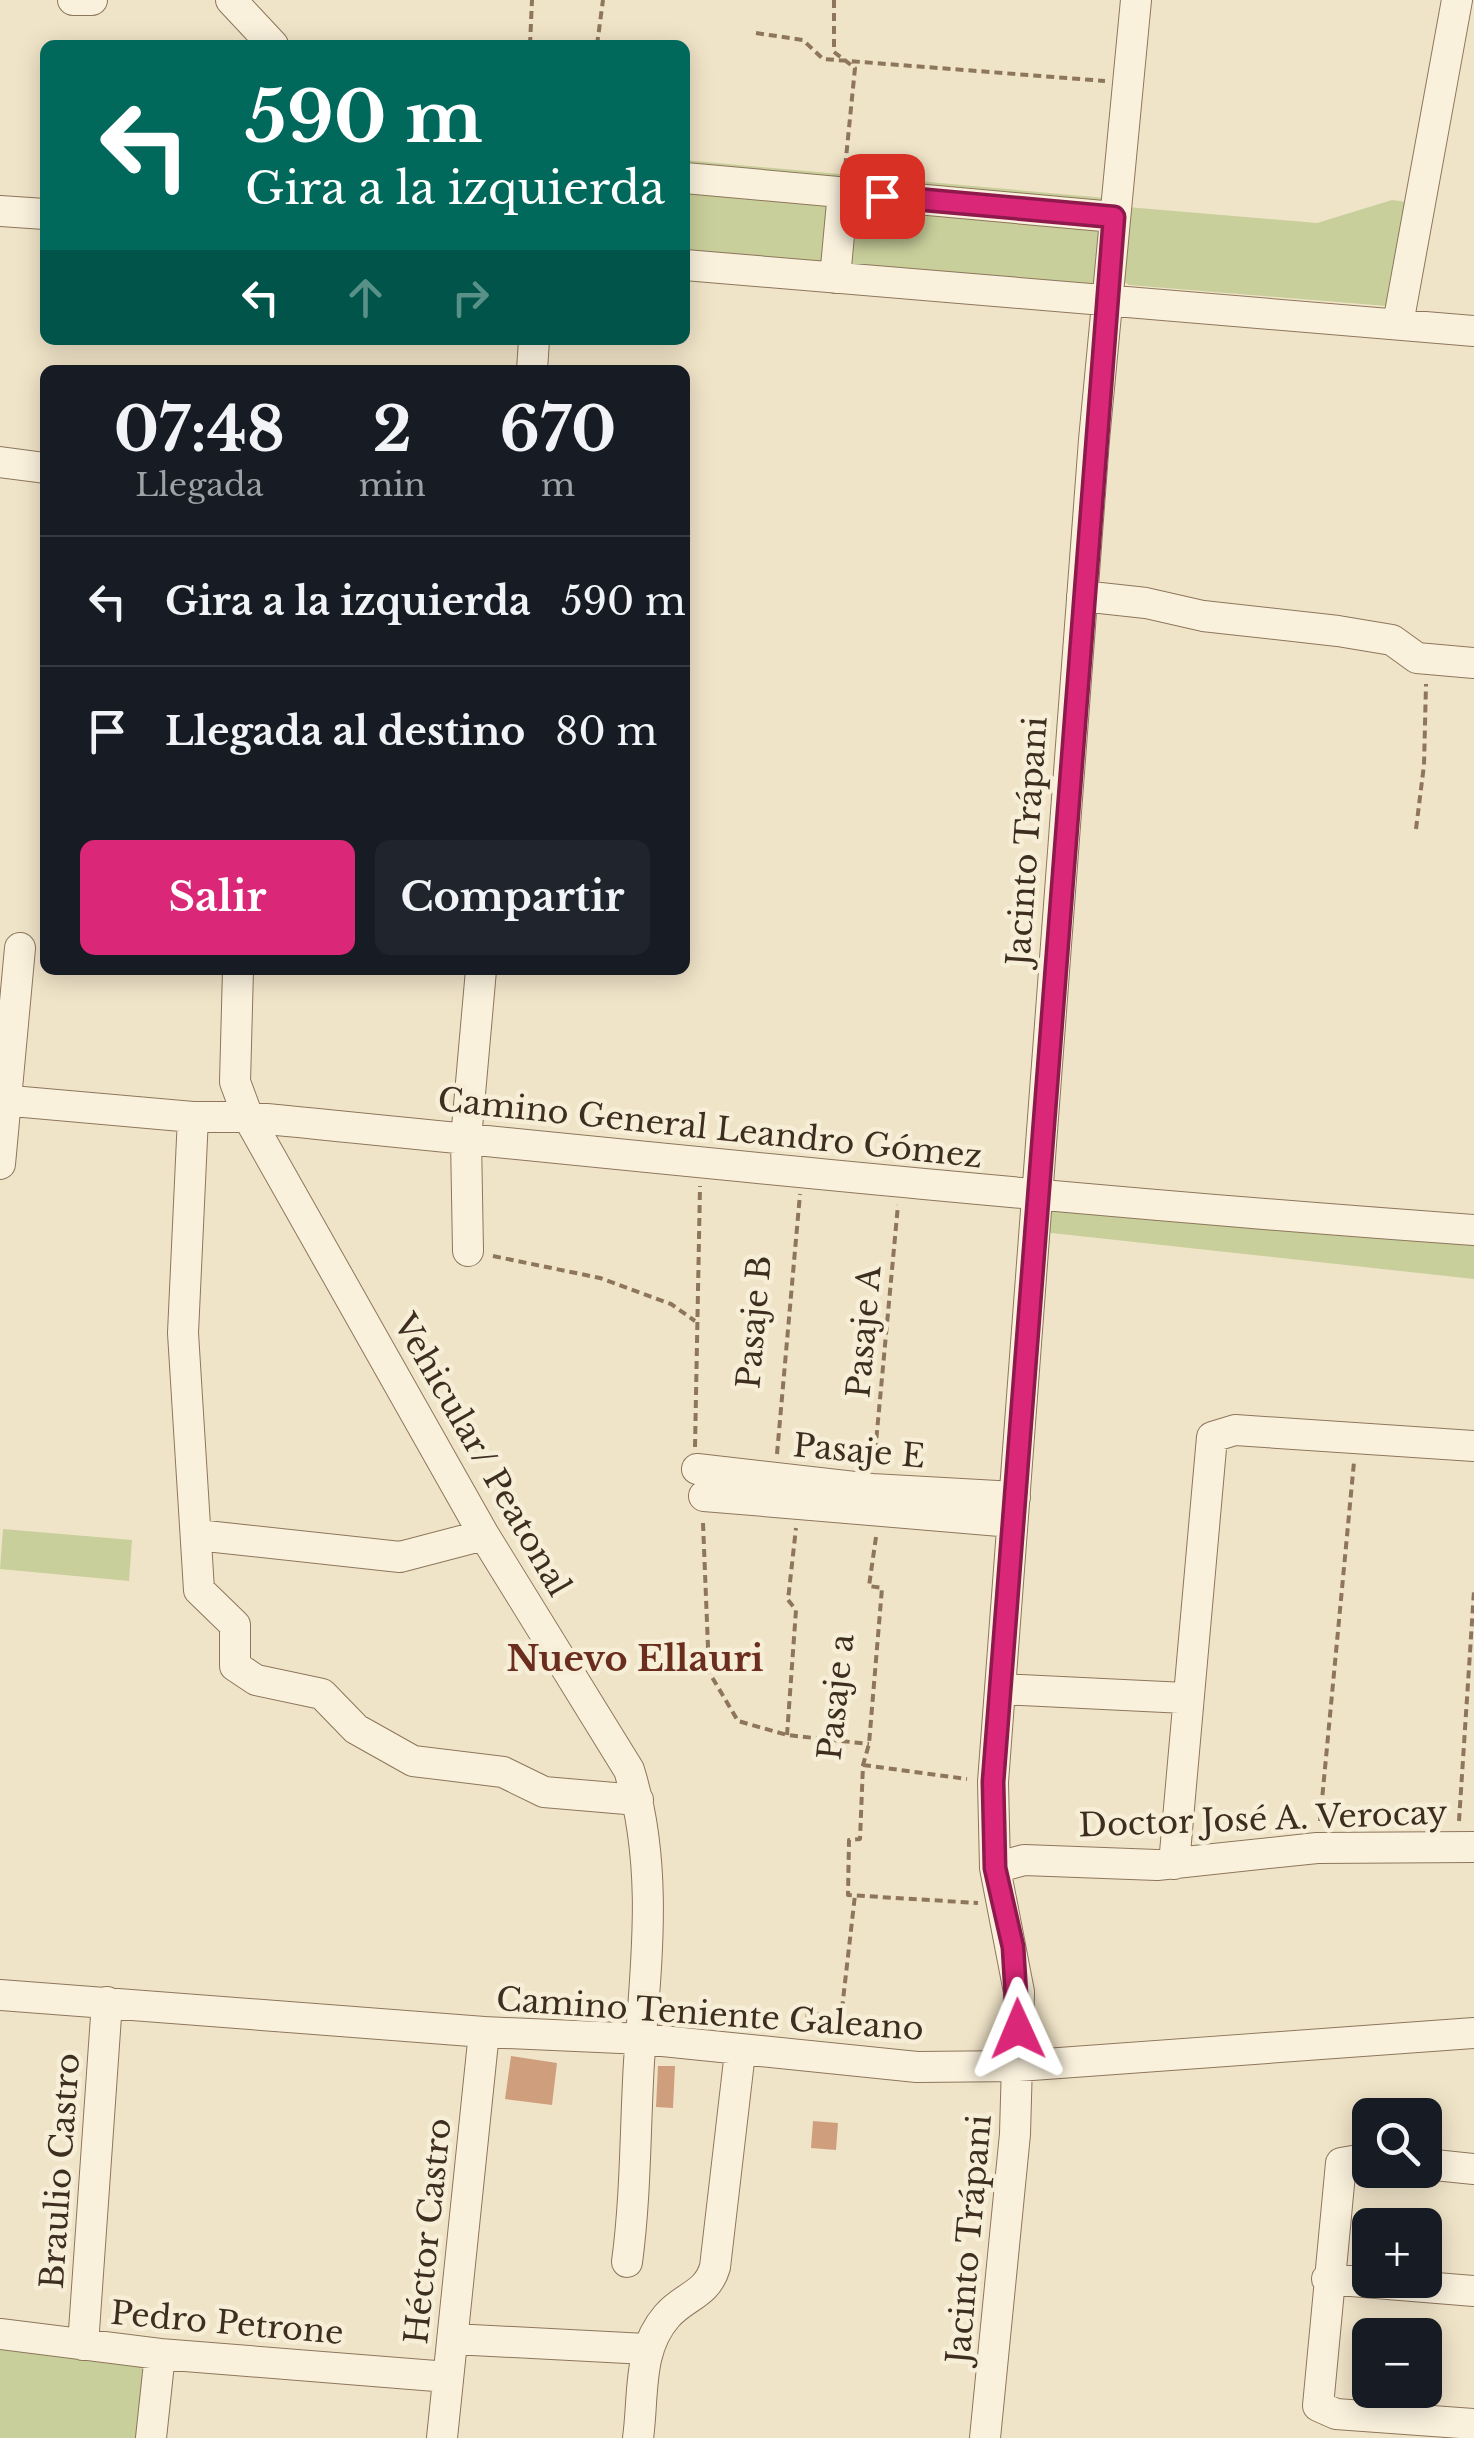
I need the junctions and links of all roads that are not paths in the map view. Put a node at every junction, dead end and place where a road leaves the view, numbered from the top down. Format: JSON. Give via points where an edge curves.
{"nodes":[{"id":1,"x":73,"y":0,"type":"edge"},
{"id":2,"x":92,"y":0,"type":"edge"},
{"id":3,"x":230,"y":0,"type":"edge"},
{"id":4,"x":1136,"y":0,"type":"edge"},
{"id":5,"x":1456,"y":0,"type":"edge"},
{"id":6,"x":268,"y":40,"type":"edge"},
{"id":7,"x":690,"y":178,"type":"edge"},
{"id":8,"x":843,"y":192,"type":"junction"},
{"id":9,"x":0,"y":210,"type":"edge"},
{"id":10,"x":40,"y":214,"type":"edge"},
{"id":11,"x":1114,"y":217,"type":"junction"},
{"id":12,"x":690,"y":265,"type":"edge"},
{"id":13,"x":835,"y":278,"type":"junction"},
{"id":14,"x":1107,"y":301,"type":"junction"},
{"id":15,"x":1398,"y":324,"type":"junction"},
{"id":16,"x":1474,"y":331,"type":"edge"},
{"id":17,"x":0,"y":462,"type":"edge"},
{"id":18,"x":40,"y":467,"type":"edge"},
{"id":19,"x":1082,"y":596,"type":"junction"},
{"id":20,"x":1474,"y":663,"type":"edge"},
{"id":21,"x":20,"y":948,"type":"dead end"},
{"id":22,"x":238,"y":975,"type":"edge"},
{"id":23,"x":481,"y":975,"type":"edge"},
{"id":24,"x":3,"y":1100,"type":"edge"},
{"id":25,"x":193,"y":1117,"type":"junction"},
{"id":26,"x":248,"y":1117,"type":"junction"},
{"id":27,"x":466,"y":1139,"type":"junction"},
{"id":28,"x":0,"y":1164,"type":"edge"},
{"id":29,"x":1035,"y":1195,"type":"junction"},
{"id":30,"x":1474,"y":1230,"type":"edge"},
{"id":31,"x":468,"y":1251,"type":"road end"},
{"id":32,"x":1474,"y":1446,"type":"edge"},
{"id":33,"x":700,"y":1483,"type":"dead end"},
{"id":34,"x":771,"y":1491,"type":"junction"},
{"id":35,"x":876,"y":1498,"type":"junction"},
{"id":36,"x":1014,"y":1510,"type":"junction"},
{"id":37,"x":197,"y":1535,"type":"junction"},
{"id":38,"x":484,"y":1536,"type":"junction"},
{"id":39,"x":1000,"y":1688,"type":"junction"},
{"id":40,"x":1185,"y":1698,"type":"junction"},
{"id":41,"x":638,"y":1800,"type":"junction"},
{"id":42,"x":1466,"y":1847,"type":"edge"},
{"id":43,"x":1174,"y":1864,"type":"junction"},
{"id":44,"x":995,"y":1868,"type":"junction"},
{"id":45,"x":0,"y":1995,"type":"edge"},
{"id":46,"x":107,"y":2002,"type":"junction"},
{"id":47,"x":484,"y":2032,"type":"junction"},
{"id":48,"x":1474,"y":2032,"type":"edge"},
{"id":49,"x":643,"y":2039,"type":"junction"},
{"id":50,"x":740,"y":2052,"type":"junction"},
{"id":51,"x":1018,"y":2066,"type":"junction"},
{"id":52,"x":1442,"y":2166,"type":"edge"},
{"id":53,"x":1474,"y":2169,"type":"edge"},
{"id":54,"x":1352,"y":2177,"type":"edge"},
{"id":55,"x":627,"y":2262,"type":"dead end"},
{"id":56,"x":1328,"y":2279,"type":"junction"},
{"id":57,"x":1474,"y":2291,"type":"edge"},
{"id":58,"x":0,"y":2334,"type":"edge"},
{"id":59,"x":453,"y":2339,"type":"junction"},
{"id":60,"x":82,"y":2344,"type":"junction"},
{"id":61,"x":646,"y":2349,"type":"junction"},
{"id":62,"x":160,"y":2354,"type":"junction"},
{"id":63,"x":448,"y":2376,"type":"junction"},
{"id":64,"x":1474,"y":2424,"type":"edge"},
{"id":65,"x":151,"y":2438,"type":"edge"},
{"id":66,"x":442,"y":2438,"type":"edge"},
{"id":67,"x":638,"y":2438,"type":"edge"},
{"id":68,"x":985,"y":2438,"type":"edge"}],
"edges":[{"from":1,"to":2,"type":"street"},
{"from":3,"to":6,"type":"street"},
{"from":4,"to":11,"type":"street","name":"Jacinto Trápani"},
{"from":5,"to":15,"type":"street"},
{"from":7,"to":8,"type":"street"},
{"from":8,"to":11,"type":"street"},
{"from":8,"to":13,"type":"street"},
{"from":9,"to":10,"type":"street"},
{"from":11,"to":14,"type":"street","name":"Jacinto Trápani"},
{"from":12,"to":13,"type":"street"},
{"from":13,"to":14,"type":"street"},
{"from":14,"to":15,"type":"street"},
{"from":14,"to":19,"type":"street","name":"Jacinto Trápani"},
{"from":15,"to":16,"type":"street"},
{"from":17,"to":18,"type":"street"},
{"from":19,"to":20,"type":"street","via":[[1392,640],[1426,660]]},
{"from":19,"to":29,"type":"street","name":"Jacinto Trápani"},
{"from":21,"to":24,"type":"street"},
{"from":22,"to":26,"type":"street","name":"Vehicular/ Peatonal","via":[[236,1082]]},
{"from":23,"to":27,"type":"street"},
{"from":24,"to":25,"type":"street","name":"Camino General Leandro Gómez"},
{"from":24,"to":28,"type":"street"},
{"from":25,"to":26,"type":"street","name":"Camino General Leandro Gómez"},
{"from":25,"to":37,"type":"street","via":[[184,1333]]},
{"from":26,"to":27,"type":"street","name":"Camino General Leandro Gómez"},
{"from":26,"to":38,"type":"street","name":"Vehicular/ Peatonal"},
{"from":27,"to":29,"type":"street","name":"Camino General Leandro Gómez"},
{"from":27,"to":31,"type":"street"},
{"from":29,"to":30,"type":"street","name":"Camino General Leandro Gómez"},
{"from":29,"to":36,"type":"street","name":"Jacinto Trápani"},
{"from":32,"to":40,"type":"street","via":[[1235,1430],[1212,1437]]},
{"from":33,"to":34,"type":"street","name":"Pasaje E"},
{"from":34,"to":35,"type":"street","name":"Pasaje E"},
{"from":34,"to":35,"type":"street","name":"Pasaje E","via":[[804,1504]]},
{"from":35,"to":36,"type":"street","name":"Pasaje E"},
{"from":36,"to":39,"type":"street","name":"Jacinto Trápani"},
{"from":37,"to":38,"type":"street","via":[[400,1557]]},
{"from":37,"to":41,"type":"street","via":[[199,1590],[235,1624],[235,1666],[256,1680],[322,1694],[356,1729],[413,1761],[503,1772],[544,1792]]},
{"from":38,"to":41,"type":"street","name":"Vehicular/ Peatonal","via":[[629,1770]]},
{"from":39,"to":40,"type":"street"},
{"from":39,"to":44,"type":"street","name":"Jacinto Trápani"},
{"from":40,"to":43,"type":"street"},
{"from":41,"to":49,"type":"street","name":"Vehicular/ Peatonal","via":[[649,1876]]},
{"from":42,"to":43,"type":"street","name":"Doctor José A. Verocay","via":[[1318,1848]]},
{"from":43,"to":44,"type":"street","name":"Doctor José A. Verocay","via":[[1024,1860]]},
{"from":44,"to":51,"type":"street","name":"Jacinto Trápani","via":[[1019,1992]]},
{"from":45,"to":46,"type":"street","name":"Camino Teniente Galeano"},
{"from":46,"to":47,"type":"street","name":"Camino Teniente Galeano"},
{"from":46,"to":60,"type":"street","name":"Braulio Castro"},
{"from":47,"to":49,"type":"street","name":"Camino Teniente Galeano"},
{"from":47,"to":59,"type":"street","name":"Héctor Castro"},
{"from":48,"to":51,"type":"street","name":"Camino Teniente Galeano"},
{"from":49,"to":50,"type":"street","name":"Camino Teniente Galeano"},
{"from":49,"to":55,"type":"street","name":"Vehicular/ Peatonal"},
{"from":50,"to":51,"type":"street","name":"Camino Teniente Galeano","via":[[917,2067]]},
{"from":50,"to":61,"type":"street","via":[[710,2283],[664,2318]]},
{"from":51,"to":68,"type":"street","name":"Jacinto Trápani"},
{"from":52,"to":53,"type":"street"},
{"from":54,"to":56,"type":"street"},
{"from":56,"to":57,"type":"street"},
{"from":56,"to":64,"type":"street","via":[[1318,2406],[1336,2414]]},
{"from":58,"to":60,"type":"street","name":"Pedro Petrone"},
{"from":59,"to":61,"type":"street"},
{"from":59,"to":63,"type":"street","name":"Héctor Castro"},
{"from":60,"to":62,"type":"street","name":"Pedro Petrone"},
{"from":61,"to":67,"type":"street"},
{"from":62,"to":63,"type":"street","name":"Pedro Petrone"},
{"from":62,"to":65,"type":"street"},
{"from":63,"to":66,"type":"street","name":"Héctor Castro"}]}
